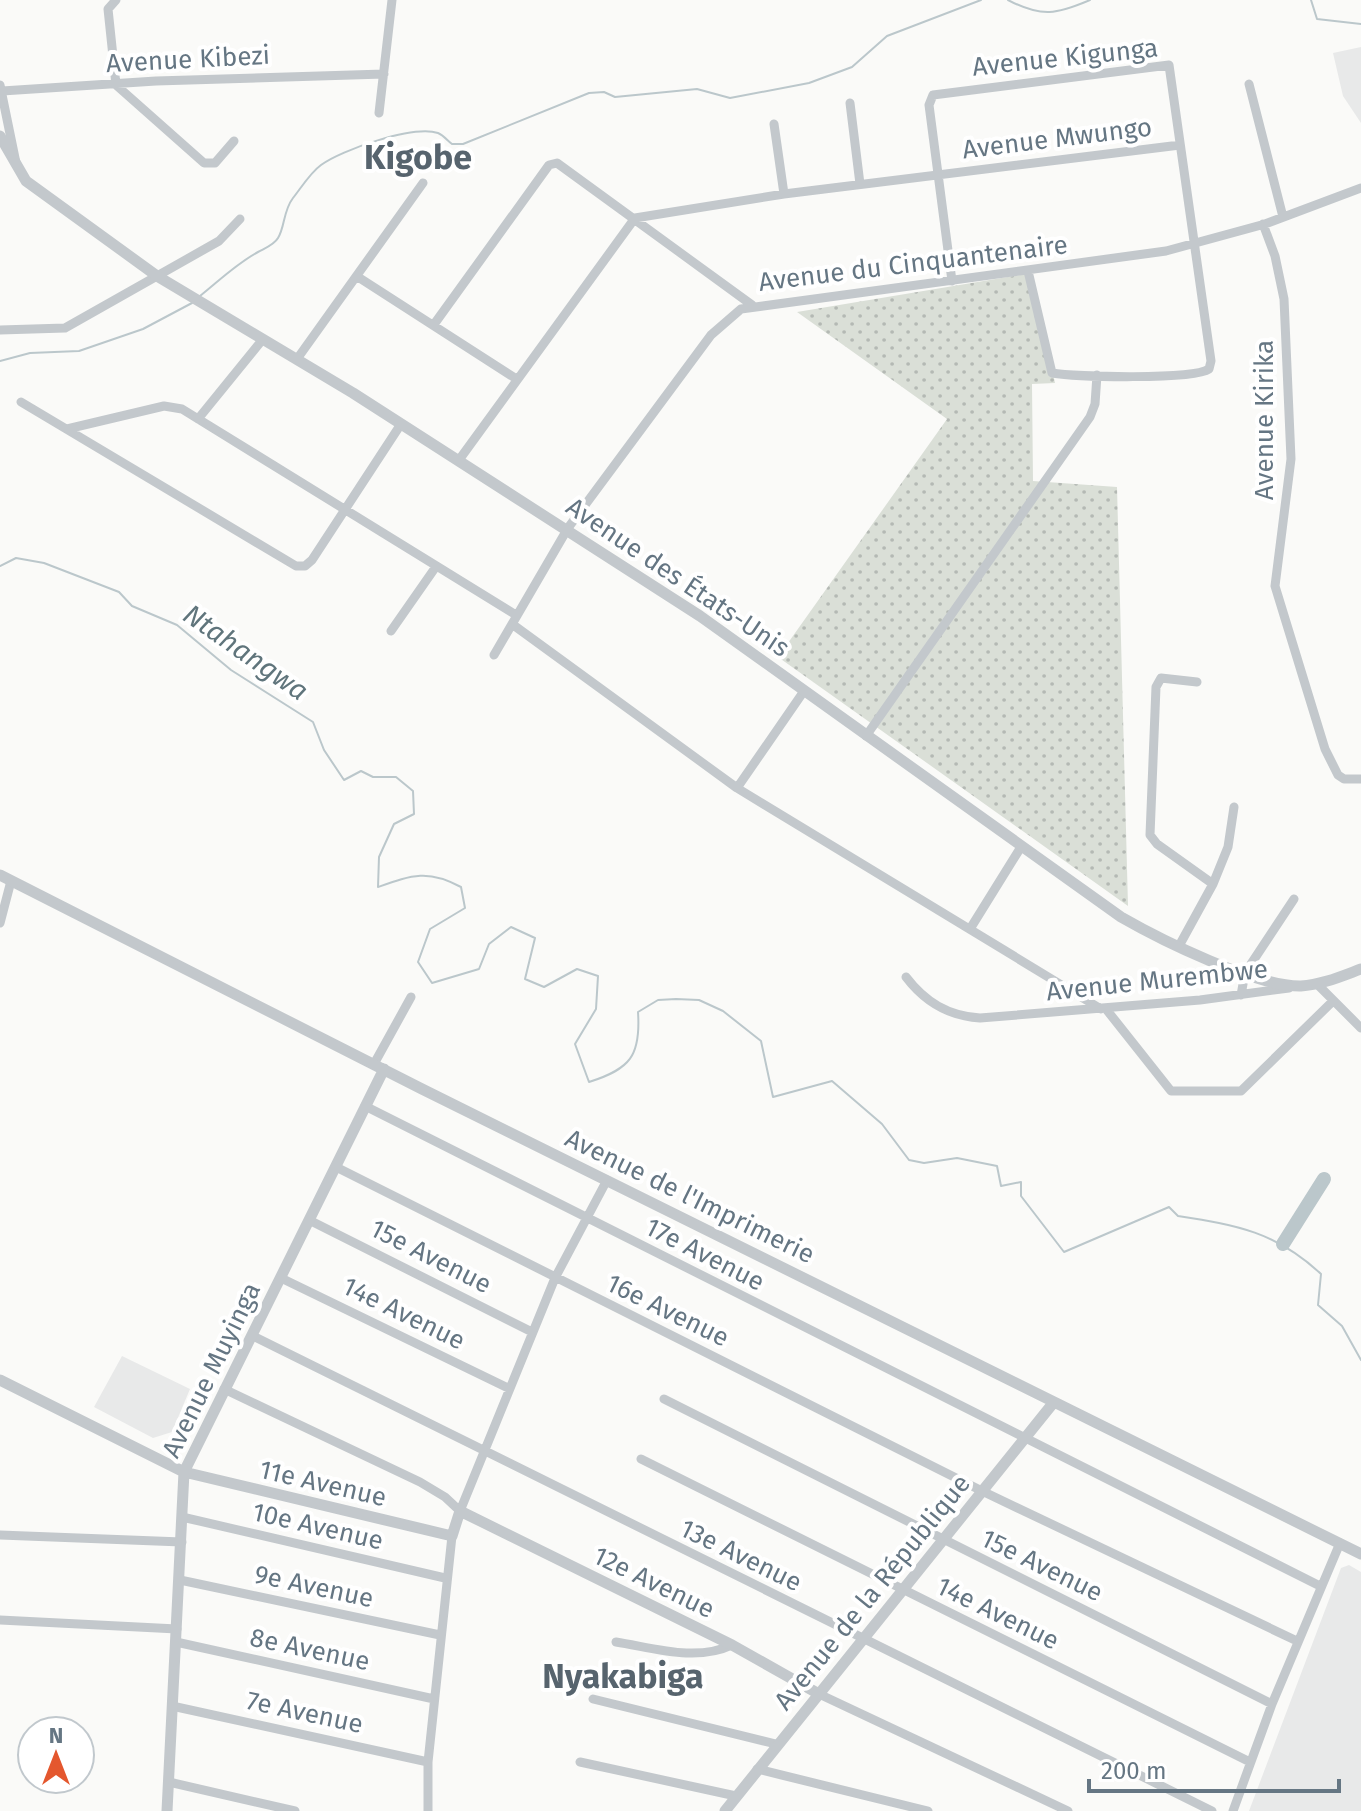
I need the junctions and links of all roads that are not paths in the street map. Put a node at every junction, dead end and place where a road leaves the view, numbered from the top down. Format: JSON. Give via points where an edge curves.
{"nodes":[{"id":1,"x":116,"y":0,"type":"edge"},
{"id":2,"x":392,"y":0,"type":"edge"},
{"id":3,"x":384,"y":74,"type":"junction"},
{"id":4,"x":1249,"y":84,"type":"dead end"},
{"id":5,"x":116,"y":85,"type":"junction"},
{"id":6,"x":1,"y":88,"type":"edge"},
{"id":7,"x":850,"y":103,"type":"dead end"},
{"id":8,"x":379,"y":113,"type":"dead end"},
{"id":9,"x":774,"y":124,"type":"dead end"},
{"id":10,"x":0,"y":136,"type":"edge"},
{"id":11,"x":234,"y":141,"type":"dead end"},
{"id":12,"x":1180,"y":145,"type":"junction"},
{"id":13,"x":16,"y":169,"type":"junction"},
{"id":14,"x":939,"y":175,"type":"junction"},
{"id":15,"x":423,"y":183,"type":"dead end"},
{"id":16,"x":860,"y":184,"type":"junction"},
{"id":17,"x":1361,"y":188,"type":"edge"},
{"id":18,"x":784,"y":194,"type":"junction"},
{"id":19,"x":1283,"y":217,"type":"junction"},
{"id":20,"x":635,"y":218,"type":"junction"},
{"id":21,"x":240,"y":219,"type":"dead end"},
{"id":22,"x":1263,"y":224,"type":"junction"},
{"id":23,"x":1194,"y":245,"type":"junction"},
{"id":24,"x":1028,"y":271,"type":"junction"},
{"id":25,"x":157,"y":276,"type":"junction"},
{"id":26,"x":358,"y":277,"type":"junction"},
{"id":27,"x":952,"y":281,"type":"junction"},
{"id":28,"x":752,"y":305,"type":"junction"},
{"id":29,"x":435,"y":323,"type":"junction"},
{"id":30,"x":0,"y":330,"type":"edge"},
{"id":31,"x":263,"y":339,"type":"junction"},
{"id":32,"x":297,"y":359,"type":"junction"},
{"id":33,"x":1097,"y":375,"type":"junction"},
{"id":34,"x":515,"y":378,"type":"junction"},
{"id":35,"x":21,"y":402,"type":"dead end"},
{"id":36,"x":198,"y":419,"type":"junction"},
{"id":37,"x":401,"y":424,"type":"junction"},
{"id":38,"x":67,"y":429,"type":"junction"},
{"id":39,"x":459,"y":460,"type":"junction"},
{"id":40,"x":344,"y":511,"type":"junction"},
{"id":41,"x":568,"y":528,"type":"junction"},
{"id":42,"x":435,"y":568,"type":"junction"},
{"id":43,"x":514,"y":620,"type":"junction"},
{"id":44,"x":391,"y":631,"type":"dead end"},
{"id":45,"x":494,"y":655,"type":"dead end"},
{"id":46,"x":1197,"y":682,"type":"dead end"},
{"id":47,"x":804,"y":691,"type":"junction"},
{"id":48,"x":866,"y":736,"type":"junction"},
{"id":49,"x":1361,"y":779,"type":"edge"},
{"id":50,"x":737,"y":788,"type":"junction"},
{"id":51,"x":1234,"y":807,"type":"dead end"},
{"id":52,"x":1021,"y":847,"type":"junction"},
{"id":53,"x":6,"y":878,"type":"edge"},
{"id":54,"x":1213,"y":884,"type":"junction"},
{"id":55,"x":1294,"y":899,"type":"dead end"},
{"id":56,"x":0,"y":922,"type":"edge"},
{"id":57,"x":970,"y":929,"type":"junction"},
{"id":58,"x":1179,"y":946,"type":"junction"},
{"id":59,"x":1361,"y":969,"type":"edge"},
{"id":60,"x":1245,"y":973,"type":"junction"},
{"id":61,"x":906,"y":977,"type":"dead end"},
{"id":62,"x":1317,"y":984,"type":"junction"},
{"id":63,"x":1301,"y":986,"type":"junction"},
{"id":64,"x":1241,"y":995,"type":"junction"},
{"id":65,"x":411,"y":997,"type":"dead end"},
{"id":66,"x":1333,"y":1001,"type":"junction"},
{"id":67,"x":1104,"y":1009,"type":"junction"},
{"id":68,"x":1361,"y":1028,"type":"edge"},
{"id":69,"x":379,"y":1067,"type":"junction"},
{"id":70,"x":365,"y":1106,"type":"junction"},
{"id":71,"x":336,"y":1167,"type":"junction"},
{"id":72,"x":607,"y":1180,"type":"junction"},
{"id":73,"x":585,"y":1219,"type":"junction"},
{"id":74,"x":309,"y":1220,"type":"junction"},
{"id":75,"x":281,"y":1278,"type":"junction"},
{"id":76,"x":555,"y":1278,"type":"junction"},
{"id":77,"x":532,"y":1332,"type":"junction"},
{"id":78,"x":253,"y":1336,"type":"junction"},
{"id":79,"x":0,"y":1380,"type":"edge"},
{"id":80,"x":508,"y":1388,"type":"junction"},
{"id":81,"x":224,"y":1389,"type":"junction"},
{"id":82,"x":664,"y":1399,"type":"dead end"},
{"id":83,"x":1054,"y":1402,"type":"junction"},
{"id":84,"x":1026,"y":1440,"type":"junction"},
{"id":85,"x":483,"y":1452,"type":"junction"},
{"id":86,"x":641,"y":1459,"type":"dead end"},
{"id":87,"x":184,"y":1472,"type":"junction"},
{"id":88,"x":982,"y":1491,"type":"junction"},
{"id":89,"x":460,"y":1511,"type":"junction"},
{"id":90,"x":182,"y":1517,"type":"junction"},
{"id":91,"x":0,"y":1535,"type":"edge"},
{"id":92,"x":452,"y":1536,"type":"junction"},
{"id":93,"x":944,"y":1541,"type":"junction"},
{"id":94,"x":182,"y":1542,"type":"junction"},
{"id":95,"x":1340,"y":1543,"type":"junction"},
{"id":96,"x":1361,"y":1554,"type":"edge"},
{"id":97,"x":445,"y":1578,"type":"junction"},
{"id":98,"x":180,"y":1580,"type":"junction"},
{"id":99,"x":1320,"y":1586,"type":"junction"},
{"id":100,"x":905,"y":1591,"type":"junction"},
{"id":101,"x":0,"y":1620,"type":"edge"},
{"id":102,"x":177,"y":1629,"type":"junction"},
{"id":103,"x":440,"y":1635,"type":"junction"},
{"id":104,"x":864,"y":1641,"type":"junction"},
{"id":105,"x":1297,"y":1641,"type":"junction"},
{"id":106,"x":176,"y":1642,"type":"junction"},
{"id":107,"x":616,"y":1642,"type":"dead end"},
{"id":108,"x":732,"y":1645,"type":"junction"},
{"id":109,"x":819,"y":1694,"type":"junction"},
{"id":110,"x":434,"y":1699,"type":"junction"},
{"id":111,"x":593,"y":1699,"type":"dead end"},
{"id":112,"x":1272,"y":1704,"type":"junction"},
{"id":113,"x":172,"y":1706,"type":"junction"},
{"id":114,"x":776,"y":1744,"type":"junction"},
{"id":115,"x":428,"y":1762,"type":"junction"},
{"id":116,"x":580,"y":1762,"type":"dead end"},
{"id":117,"x":1250,"y":1762,"type":"junction"},
{"id":118,"x":757,"y":1769,"type":"junction"},
{"id":119,"x":169,"y":1782,"type":"junction"},
{"id":120,"x":736,"y":1796,"type":"junction"},
{"id":121,"x":167,"y":1811,"type":"edge"},
{"id":122,"x":295,"y":1811,"type":"edge"},
{"id":123,"x":428,"y":1811,"type":"edge"},
{"id":124,"x":725,"y":1811,"type":"edge"},
{"id":125,"x":928,"y":1811,"type":"edge"},
{"id":126,"x":1068,"y":1811,"type":"edge"},
{"id":127,"x":1212,"y":1811,"type":"edge"},
{"id":128,"x":1233,"y":1811,"type":"edge"}],
"edges":[{"from":1,"to":5,"type":"street","via":[[108,9]]},
{"from":2,"to":3,"type":"street"},
{"from":3,"to":5,"type":"street","name":"Avenue Kibezi"},
{"from":3,"to":8,"type":"street"},
{"from":4,"to":19,"type":"street"},
{"from":5,"to":6,"type":"street","name":"Avenue Kibezi"},
{"from":5,"to":11,"type":"street","via":[[204,163],[215,163]]},
{"from":6,"to":13,"type":"street"},
{"from":7,"to":16,"type":"street"},
{"from":9,"to":18,"type":"street"},
{"from":10,"to":13,"type":"street","name":"Avenue des États-Unis"},
{"from":12,"to":14,"type":"street","name":"Avenue Mwungo"},
{"from":12,"to":14,"type":"street","name":"Avenue Kigunga","via":[[1167,64],[937,93],[931,98]]},
{"from":12,"to":23,"type":"street","name":"Avenue Kigunga"},
{"from":13,"to":25,"type":"street","name":"Avenue des États-Unis","via":[[55,204]]},
{"from":14,"to":16,"type":"street","name":"Avenue Mwungo"},
{"from":14,"to":27,"type":"street"},
{"from":15,"to":26,"type":"street"},
{"from":16,"to":18,"type":"street","name":"Avenue Mwungo"},
{"from":17,"to":19,"type":"street","name":"Avenue du Cinquantenaire"},
{"from":18,"to":20,"type":"street","name":"Avenue Mwungo"},
{"from":19,"to":22,"type":"street","name":"Avenue du Cinquantenaire"},
{"from":20,"to":28,"type":"street"},
{"from":20,"to":29,"type":"street","via":[[566,167],[549,165]]},
{"from":20,"to":34,"type":"street"},
{"from":21,"to":25,"type":"street","via":[[219,241]]},
{"from":22,"to":23,"type":"street","name":"Avenue du Cinquantenaire"},
{"from":22,"to":49,"type":"street","name":"Avenue Kirika","via":[[1284,299],[1291,459],[1275,586],[1325,749],[1338,775]]},
{"from":23,"to":24,"type":"street","name":"Avenue du Cinquantenaire"},
{"from":23,"to":33,"type":"street","name":"Avenue Kigunga","via":[[1209,369],[1199,374]]},
{"from":24,"to":27,"type":"street","name":"Avenue du Cinquantenaire"},
{"from":24,"to":33,"type":"street","via":[[1050,371]]},
{"from":25,"to":30,"type":"street","via":[[65,328]]},
{"from":25,"to":31,"type":"street","name":"Avenue des États-Unis"},
{"from":26,"to":29,"type":"street"},
{"from":26,"to":32,"type":"street"},
{"from":27,"to":28,"type":"street","name":"Avenue du Cinquantenaire"},
{"from":28,"to":41,"type":"street","name":"Avenue du Cinquantenaire","via":[[711,335]]},
{"from":29,"to":34,"type":"street"},
{"from":31,"to":32,"type":"street","name":"Avenue des États-Unis"},
{"from":31,"to":36,"type":"street"},
{"from":32,"to":37,"type":"street","name":"Avenue des États-Unis"},
{"from":33,"to":48,"type":"street","via":[[1090,417]]},
{"from":34,"to":39,"type":"street"},
{"from":35,"to":38,"type":"street"},
{"from":36,"to":38,"type":"street","via":[[164,406]]},
{"from":36,"to":40,"type":"street"},
{"from":37,"to":39,"type":"street","name":"Avenue des États-Unis"},
{"from":37,"to":40,"type":"street"},
{"from":38,"to":40,"type":"street","via":[[296,566],[312,560]]},
{"from":39,"to":41,"type":"street","name":"Avenue des États-Unis"},
{"from":40,"to":42,"type":"street"},
{"from":41,"to":43,"type":"street","name":"Avenue du Cinquantenaire"},
{"from":41,"to":47,"type":"street","name":"Avenue des États-Unis"},
{"from":42,"to":43,"type":"street"},
{"from":42,"to":44,"type":"street"},
{"from":43,"to":45,"type":"street","name":"Avenue du Cinquantenaire"},
{"from":43,"to":50,"type":"street"},
{"from":46,"to":54,"type":"street","via":[[1168,676],[1157,684],[1150,831],[1157,844]]},
{"from":47,"to":48,"type":"street","name":"Avenue des États-Unis"},
{"from":47,"to":50,"type":"street"},
{"from":48,"to":52,"type":"street","name":"Avenue des États-Unis"},
{"from":50,"to":57,"type":"street"},
{"from":51,"to":54,"type":"street","via":[[1228,847]]},
{"from":52,"to":57,"type":"street"},
{"from":52,"to":58,"type":"street","name":"Avenue des États-Unis","via":[[1121,917]]},
{"from":53,"to":56,"type":"street"},
{"from":53,"to":69,"type":"street","name":"Avenue de l'Imprimerie"},
{"from":54,"to":58,"type":"street"},
{"from":55,"to":60,"type":"street"},
{"from":57,"to":67,"type":"street"},
{"from":58,"to":60,"type":"street","name":"Avenue des États-Unis"},
{"from":59,"to":62,"type":"street","name":"Avenue des États-Unis"},
{"from":60,"to":63,"type":"street","name":"Avenue des États-Unis"},
{"from":60,"to":64,"type":"street"},
{"from":61,"to":67,"type":"street","name":"Avenue Murembwe","via":[[920,995],[961,1017]]},
{"from":62,"to":63,"type":"street","name":"Avenue des États-Unis"},
{"from":62,"to":66,"type":"street"},
{"from":63,"to":64,"type":"street","name":"Avenue Murembwe"},
{"from":64,"to":67,"type":"street","name":"Avenue Murembwe"},
{"from":65,"to":69,"type":"street"},
{"from":66,"to":67,"type":"street","via":[[1241,1091],[1171,1091]]},
{"from":66,"to":68,"type":"street"},
{"from":69,"to":70,"type":"street","name":"Avenue Muyinga"},
{"from":69,"to":72,"type":"street","name":"Avenue de l'Imprimerie"},
{"from":70,"to":71,"type":"street","name":"Avenue Muyinga"},
{"from":70,"to":73,"type":"street","name":"17e Avenue"},
{"from":71,"to":74,"type":"street","name":"Avenue Muyinga"},
{"from":71,"to":76,"type":"street","name":"16e Avenue"},
{"from":72,"to":73,"type":"street"},
{"from":72,"to":83,"type":"street","name":"Avenue de l'Imprimerie"},
{"from":73,"to":76,"type":"street"},
{"from":73,"to":84,"type":"street","name":"17e Avenue"},
{"from":74,"to":75,"type":"street","name":"Avenue Muyinga"},
{"from":74,"to":77,"type":"street","name":"15e Avenue"},
{"from":75,"to":78,"type":"street","name":"Avenue Muyinga"},
{"from":75,"to":80,"type":"street","name":"14e Avenue"},
{"from":76,"to":77,"type":"street"},
{"from":76,"to":88,"type":"street","name":"16e Avenue"},
{"from":77,"to":80,"type":"street"},
{"from":78,"to":81,"type":"street","name":"Avenue Muyinga"},
{"from":78,"to":85,"type":"street","name":"13e Avenue"},
{"from":79,"to":87,"type":"street","name":"11e Avenue"},
{"from":80,"to":85,"type":"street"},
{"from":81,"to":87,"type":"street","name":"Avenue Muyinga"},
{"from":81,"to":89,"type":"street","name":"12e Avenue","via":[[420,1482]]},
{"from":82,"to":93,"type":"street","name":"15e Avenue"},
{"from":83,"to":84,"type":"street","name":"Avenue de la République"},
{"from":83,"to":95,"type":"street","name":"Avenue de l'Imprimerie"},
{"from":84,"to":88,"type":"street","name":"Avenue de la République"},
{"from":84,"to":99,"type":"street","name":"17e Avenue"},
{"from":85,"to":89,"type":"street"},
{"from":85,"to":104,"type":"street","name":"13e Avenue"},
{"from":86,"to":100,"type":"street","name":"14e Avenue"},
{"from":87,"to":90,"type":"street","name":"Avenue Muyinga"},
{"from":87,"to":92,"type":"street","name":"11e Avenue"},
{"from":88,"to":93,"type":"street","name":"Avenue de la République"},
{"from":88,"to":105,"type":"street","name":"16e Avenue"},
{"from":89,"to":92,"type":"street"},
{"from":89,"to":108,"type":"street","name":"12e Avenue"},
{"from":90,"to":94,"type":"street","name":"Avenue Muyinga"},
{"from":90,"to":97,"type":"street","name":"10e Avenue"},
{"from":91,"to":94,"type":"street"},
{"from":92,"to":97,"type":"street"},
{"from":93,"to":100,"type":"street","name":"Avenue de la République"},
{"from":93,"to":112,"type":"street","name":"15e Avenue"},
{"from":94,"to":98,"type":"street","name":"Avenue Muyinga"},
{"from":95,"to":96,"type":"street","name":"Avenue de l'Imprimerie"},
{"from":95,"to":99,"type":"street"},
{"from":97,"to":103,"type":"street"},
{"from":98,"to":102,"type":"street","name":"Avenue Muyinga"},
{"from":98,"to":103,"type":"street","name":"9e Avenue"},
{"from":99,"to":105,"type":"street"},
{"from":100,"to":104,"type":"street","name":"Avenue de la République"},
{"from":100,"to":117,"type":"street","name":"14e Avenue"},
{"from":101,"to":102,"type":"street"},
{"from":102,"to":106,"type":"street","name":"Avenue Muyinga"},
{"from":103,"to":110,"type":"street"},
{"from":104,"to":109,"type":"street","name":"Avenue de la République"},
{"from":104,"to":127,"type":"street","name":"13e Avenue"},
{"from":105,"to":112,"type":"street"},
{"from":106,"to":110,"type":"street","name":"8e Avenue"},
{"from":106,"to":113,"type":"street","name":"Avenue Muyinga"},
{"from":107,"to":108,"type":"street","via":[[696,1654]]},
{"from":108,"to":109,"type":"street","name":"12e Avenue"},
{"from":109,"to":114,"type":"street","name":"Avenue de la République"},
{"from":109,"to":126,"type":"street","name":"12e Avenue"},
{"from":110,"to":115,"type":"street"},
{"from":111,"to":114,"type":"street"},
{"from":112,"to":117,"type":"street"},
{"from":113,"to":115,"type":"street","name":"7e Avenue"},
{"from":113,"to":119,"type":"street","name":"Avenue Muyinga"},
{"from":114,"to":118,"type":"street","name":"Avenue de la République"},
{"from":115,"to":123,"type":"street"},
{"from":116,"to":120,"type":"street"},
{"from":117,"to":128,"type":"street"},
{"from":118,"to":120,"type":"street","name":"Avenue de la République"},
{"from":118,"to":125,"type":"street"},
{"from":119,"to":121,"type":"street","name":"Avenue Muyinga"},
{"from":119,"to":122,"type":"street"},
{"from":120,"to":124,"type":"street","name":"Avenue de la République"}]}
